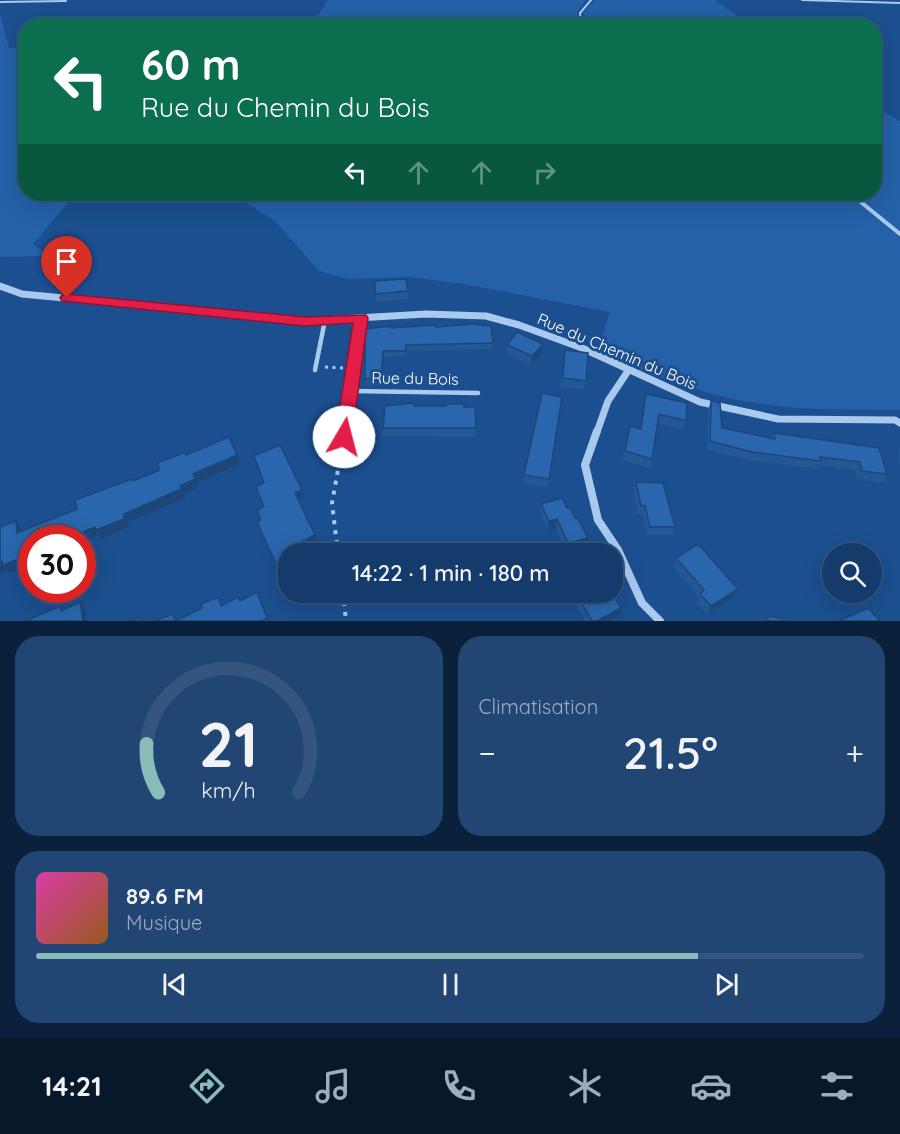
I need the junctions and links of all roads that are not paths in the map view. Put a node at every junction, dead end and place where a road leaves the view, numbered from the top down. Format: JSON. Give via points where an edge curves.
{"nodes":[{"id":1,"x":591,"y":0,"type":"edge"},
{"id":2,"x":802,"y":0,"type":"edge"},
{"id":3,"x":66,"y":1,"type":"edge"},
{"id":4,"x":0,"y":2,"type":"edge"},
{"id":5,"x":900,"y":3,"type":"edge"},
{"id":6,"x":581,"y":18,"type":"edge"},
{"id":7,"x":860,"y":201,"type":"edge"},
{"id":8,"x":900,"y":234,"type":"edge"},
{"id":9,"x":0,"y":286,"type":"edge"},
{"id":10,"x":361,"y":318,"type":"junction"},
{"id":11,"x":325,"y":320,"type":"junction"},
{"id":12,"x":316,"y":369,"type":"road end"},
{"id":13,"x":628,"y":371,"type":"junction"},
{"id":14,"x":350,"y":391,"type":"junction"},
{"id":15,"x":478,"y":393,"type":"dead end"},
{"id":16,"x":898,"y":421,"type":"edge"},
{"id":17,"x":344,"y":437,"type":"road end"},
{"id":18,"x":660,"y":621,"type":"edge"}],
"edges":[{"from":1,"to":6,"type":"lane","via":[[580,12]]},
{"from":2,"to":5,"type":"lane"},
{"from":3,"to":4,"type":"lane"},
{"from":7,"to":8,"type":"lane"},
{"from":9,"to":11,"type":"street","name":"Rue du Chemin du Bois","via":[[22,294]]},
{"from":10,"to":11,"type":"street","name":"Rue du Chemin du Bois"},
{"from":10,"to":13,"type":"street","name":"Rue du Chemin du Bois","via":[[486,316],[582,348]]},
{"from":10,"to":14,"type":"street","name":"Rue du Bois"},
{"from":11,"to":12,"type":"lane"},
{"from":13,"to":16,"type":"street","name":"Rue du Chemin du Bois","via":[[700,402],[778,419]]},
{"from":13,"to":18,"type":"street","via":[[608,401],[585,465],[598,520],[618,550],[642,603]]},
{"from":14,"to":15,"type":"lane","name":"Rue du Bois"},
{"from":14,"to":17,"type":"street","name":"Rue du Bois"}]}
